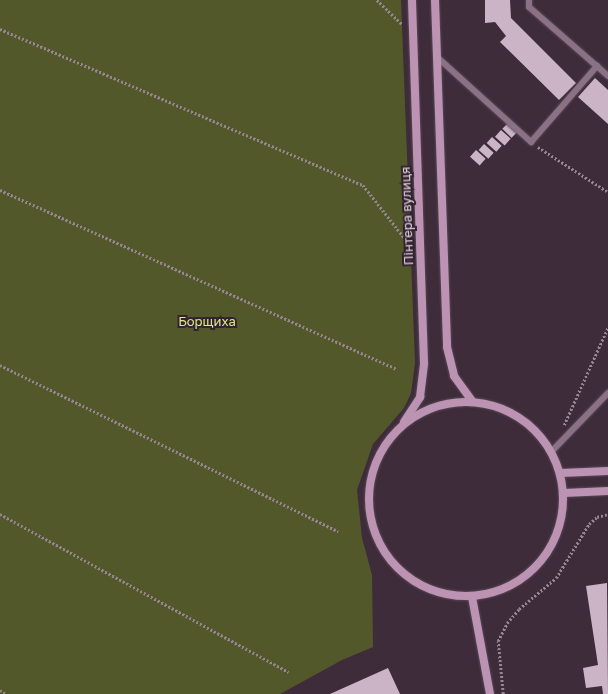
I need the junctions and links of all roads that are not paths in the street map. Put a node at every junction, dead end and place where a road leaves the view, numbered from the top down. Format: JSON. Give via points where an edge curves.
{"nodes":[{"id":1,"x":412,"y":0,"type":"edge"},
{"id":2,"x":435,"y":0,"type":"edge"},
{"id":3,"x":529,"y":0,"type":"edge"},
{"id":4,"x":535,"y":0,"type":"edge"},
{"id":5,"x":529,"y":7,"type":"junction"},
{"id":6,"x":436,"y":56,"type":"junction"},
{"id":7,"x":597,"y":66,"type":"junction"},
{"id":8,"x":608,"y":76,"type":"edge"},
{"id":9,"x":608,"y":393,"type":"edge"},
{"id":10,"x":472,"y":401,"type":"junction"},
{"id":11,"x":402,"y":426,"type":"junction"},
{"id":12,"x":552,"y":451,"type":"junction"},
{"id":13,"x":608,"y":471,"type":"edge"},
{"id":14,"x":561,"y":473,"type":"junction"},
{"id":15,"x":608,"y":491,"type":"edge"},
{"id":16,"x":564,"y":493,"type":"junction"},
{"id":17,"x":472,"y":597,"type":"junction"},
{"id":18,"x":490,"y":694,"type":"edge"}],
"edges":[{"from":1,"to":11,"type":"street","name":"Пінтера вулиця","via":[[424,363],[420,397]]},
{"from":2,"to":6,"type":"street"},
{"from":3,"to":5,"type":"lane"},
{"from":4,"to":5,"type":"lane"},
{"from":5,"to":7,"type":"lane"},
{"from":6,"to":7,"type":"lane","via":[[531,142]]},
{"from":6,"to":10,"type":"street","via":[[447,347],[454,376]]},
{"from":7,"to":8,"type":"lane"},
{"from":9,"to":12,"type":"lane"},
{"from":10,"to":11,"type":"street","via":[[444,404],[419,414]]},
{"from":10,"to":12,"type":"street","via":[[503,409],[524,420]]},
{"from":11,"to":17,"type":"street","via":[[388,441],[377,460],[370,480],[370,513],[376,538],[399,571],[419,586],[441,594]]},
{"from":12,"to":14,"type":"street"},
{"from":13,"to":14,"type":"street"},
{"from":14,"to":16,"type":"street"},
{"from":15,"to":16,"type":"street"},
{"from":16,"to":17,"type":"street","via":[[559,532],[542,561],[517,583],[490,594]]},
{"from":17,"to":18,"type":"street"}]}
